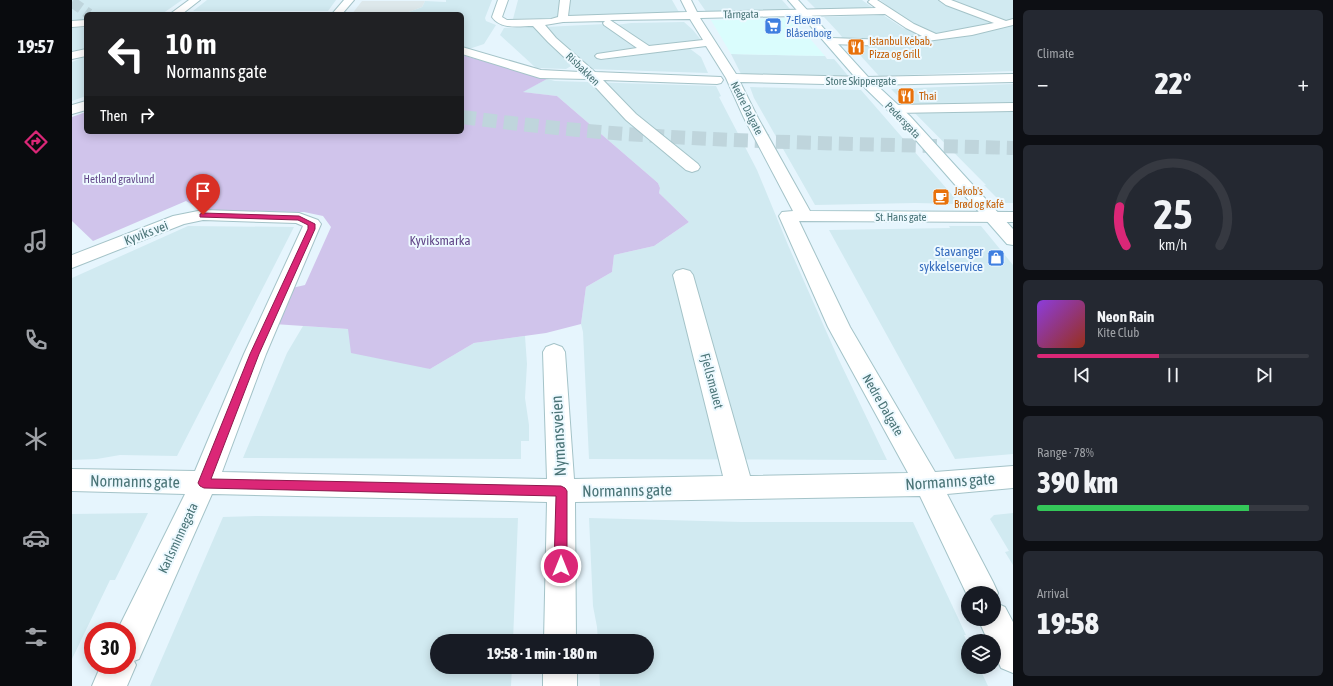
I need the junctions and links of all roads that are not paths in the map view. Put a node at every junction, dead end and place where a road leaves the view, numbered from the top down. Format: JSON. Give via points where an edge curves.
{"nodes":[{"id":1,"x":195,"y":0,"type":"edge"},
{"id":2,"x":349,"y":0,"type":"edge"},
{"id":3,"x":502,"y":0,"type":"edge"},
{"id":4,"x":565,"y":0,"type":"edge"},
{"id":5,"x":686,"y":0,"type":"edge"},
{"id":6,"x":793,"y":0,"type":"edge"},
{"id":7,"x":870,"y":0,"type":"edge"},
{"id":8,"x":944,"y":0,"type":"edge"},
{"id":9,"x":618,"y":6,"type":"dead end"},
{"id":10,"x":885,"y":11,"type":"junction"},
{"id":11,"x":178,"y":12,"type":"edge"},
{"id":12,"x":339,"y":12,"type":"edge"},
{"id":13,"x":805,"y":13,"type":"junction"},
{"id":14,"x":669,"y":16,"type":"junction"},
{"id":15,"x":693,"y":16,"type":"junction"},
{"id":16,"x":622,"y":17,"type":"junction"},
{"id":17,"x":563,"y":20,"type":"junction"},
{"id":18,"x":536,"y":22,"type":"junction"},
{"id":19,"x":551,"y":22,"type":"junction"},
{"id":20,"x":1008,"y":22,"type":"edge"},
{"id":21,"x":84,"y":23,"type":"edge"},
{"id":22,"x":608,"y":23,"type":"junction"},
{"id":23,"x":72,"y":24,"type":"edge"},
{"id":24,"x":935,"y":38,"type":"junction"},
{"id":25,"x":831,"y":41,"type":"junction"},
{"id":26,"x":710,"y":42,"type":"junction"},
{"id":27,"x":647,"y":50,"type":"junction"},
{"id":28,"x":464,"y":51,"type":"edge"},
{"id":29,"x":84,"y":53,"type":"edge"},
{"id":30,"x":72,"y":56,"type":"edge"},
{"id":31,"x":601,"y":56,"type":"dead end"},
{"id":32,"x":591,"y":75,"type":"junction"},
{"id":33,"x":732,"y":78,"type":"junction"},
{"id":34,"x":1013,"y":78,"type":"edge"},
{"id":35,"x":717,"y":80,"type":"dead end"},
{"id":36,"x":865,"y":82,"type":"junction"},
{"id":37,"x":84,"y":106,"type":"edge"},
{"id":38,"x":1013,"y":107,"type":"edge"},
{"id":39,"x":894,"y":109,"type":"junction"},
{"id":40,"x":72,"y":110,"type":"edge"},
{"id":41,"x":649,"y":116,"type":"dead end"},
{"id":42,"x":630,"y":117,"type":"junction"},
{"id":43,"x":692,"y":167,"type":"dead end"},
{"id":44,"x":797,"y":217,"type":"junction"},
{"id":45,"x":993,"y":217,"type":"junction"},
{"id":46,"x":1013,"y":217,"type":"edge"},
{"id":47,"x":312,"y":229,"type":"joint"},
{"id":48,"x":1013,"y":240,"type":"edge"},
{"id":49,"x":72,"y":262,"type":"edge"},
{"id":50,"x":683,"y":275,"type":"dead end"},
{"id":51,"x":554,"y":352,"type":"dead end"},
{"id":52,"x":1013,"y":477,"type":"edge"},
{"id":53,"x":72,"y":480,"type":"edge"},
{"id":54,"x":204,"y":483,"type":"junction"},
{"id":55,"x":928,"y":484,"type":"junction"},
{"id":56,"x":740,"y":488,"type":"junction"},
{"id":57,"x":561,"y":491,"type":"junction"},
{"id":58,"x":979,"y":586,"type":"edge"},
{"id":59,"x":998,"y":626,"type":"edge"},
{"id":60,"x":136,"y":628,"type":"edge"},
{"id":61,"x":560,"y":634,"type":"edge"},
{"id":62,"x":1013,"y":656,"type":"edge"},
{"id":63,"x":115,"y":674,"type":"edge"},
{"id":64,"x":560,"y":674,"type":"edge"},
{"id":65,"x":109,"y":686,"type":"edge"},
{"id":66,"x":560,"y":686,"type":"edge"}],
"edges":[{"from":1,"to":11,"type":"street"},
{"from":2,"to":12,"type":"street"},
{"from":3,"to":18,"type":"street","name":"Tårngata","via":[[497,17],[499,20],[505,23]]},
{"from":4,"to":17,"type":"street"},
{"from":5,"to":15,"type":"street","name":"Nedre Dalgate"},
{"from":6,"to":13,"type":"street","name":"Pedersgata"},
{"from":7,"to":10,"type":"street"},
{"from":8,"to":20,"type":"street"},
{"from":9,"to":16,"type":"street"},
{"from":10,"to":13,"type":"street","name":"Tårngata"},
{"from":10,"to":24,"type":"street"},
{"from":13,"to":15,"type":"street","name":"Tårngata"},
{"from":13,"to":25,"type":"street","name":"Pedersgata"},
{"from":14,"to":15,"type":"street","name":"Tårngata"},
{"from":14,"to":16,"type":"street","name":"Tårngata"},
{"from":14,"to":22,"type":"street","name":"Tårngata","via":[[664,20]]},
{"from":15,"to":26,"type":"street","name":"Nedre Dalgate"},
{"from":16,"to":17,"type":"street","name":"Tårngata"},
{"from":17,"to":19,"type":"street","name":"Tårngata"},
{"from":18,"to":19,"type":"street","name":"Tårngata"},
{"from":18,"to":32,"type":"street","name":"Risbakken"},
{"from":19,"to":22,"type":"street","name":"Tårngata"},
{"from":20,"to":24,"type":"street","via":[[972,32]]},
{"from":21,"to":23,"type":"street"},
{"from":22,"to":27,"type":"street"},
{"from":24,"to":25,"type":"street","via":[[889,43]]},
{"from":25,"to":36,"type":"street","name":"Pedersgata"},
{"from":26,"to":27,"type":"street"},
{"from":26,"to":33,"type":"street","name":"Nedre Dalgate"},
{"from":27,"to":31,"type":"street"},
{"from":28,"to":32,"type":"street","via":[[540,74]]},
{"from":29,"to":30,"type":"street"},
{"from":32,"to":35,"type":"street"},
{"from":32,"to":42,"type":"street","name":"Risbakken"},
{"from":33,"to":36,"type":"street","name":"Store Skippergate"},
{"from":33,"to":44,"type":"street","name":"Nedre Dalgate"},
{"from":34,"to":36,"type":"street","name":"Store Skippergate"},
{"from":36,"to":39,"type":"street","name":"Pedersgata"},
{"from":37,"to":40,"type":"street"},
{"from":38,"to":39,"type":"street"},
{"from":39,"to":45,"type":"street","name":"Pedersgata"},
{"from":41,"to":42,"type":"street"},
{"from":42,"to":43,"type":"street","name":"Risbakken"},
{"from":44,"to":45,"type":"street","name":"St. Hans gate"},
{"from":44,"to":55,"type":"street","name":"Nedre Dalgate","via":[[839,327]]},
{"from":45,"to":46,"type":"street","name":"St. Hans gate"},
{"from":45,"to":48,"type":"street","name":"Pedersgata"},
{"from":47,"to":49,"type":"street","name":"Kyviks vei","via":[[312,224],[299,218],[203,215],[179,220]]},
{"from":47,"to":54,"type":"street","name":"Karlsminnegata","via":[[255,354]]},
{"from":50,"to":56,"type":"street","name":"Fjellsmauet"},
{"from":51,"to":57,"type":"street","name":"Nymansveien"},
{"from":52,"to":55,"type":"street","name":"Normanns gate"},
{"from":53,"to":54,"type":"street","name":"Normanns gate"},
{"from":54,"to":57,"type":"street","name":"Normanns gate"},
{"from":54,"to":60,"type":"street","name":"Karlsminnegata"},
{"from":55,"to":56,"type":"street","name":"Normanns gate"},
{"from":55,"to":58,"type":"street","name":"Nedre Dalgate"},
{"from":56,"to":57,"type":"street","name":"Normanns gate"},
{"from":57,"to":61,"type":"street","name":"Nymansveien"},
{"from":59,"to":62,"type":"street"},
{"from":63,"to":65,"type":"street"},
{"from":64,"to":66,"type":"street"}]}
